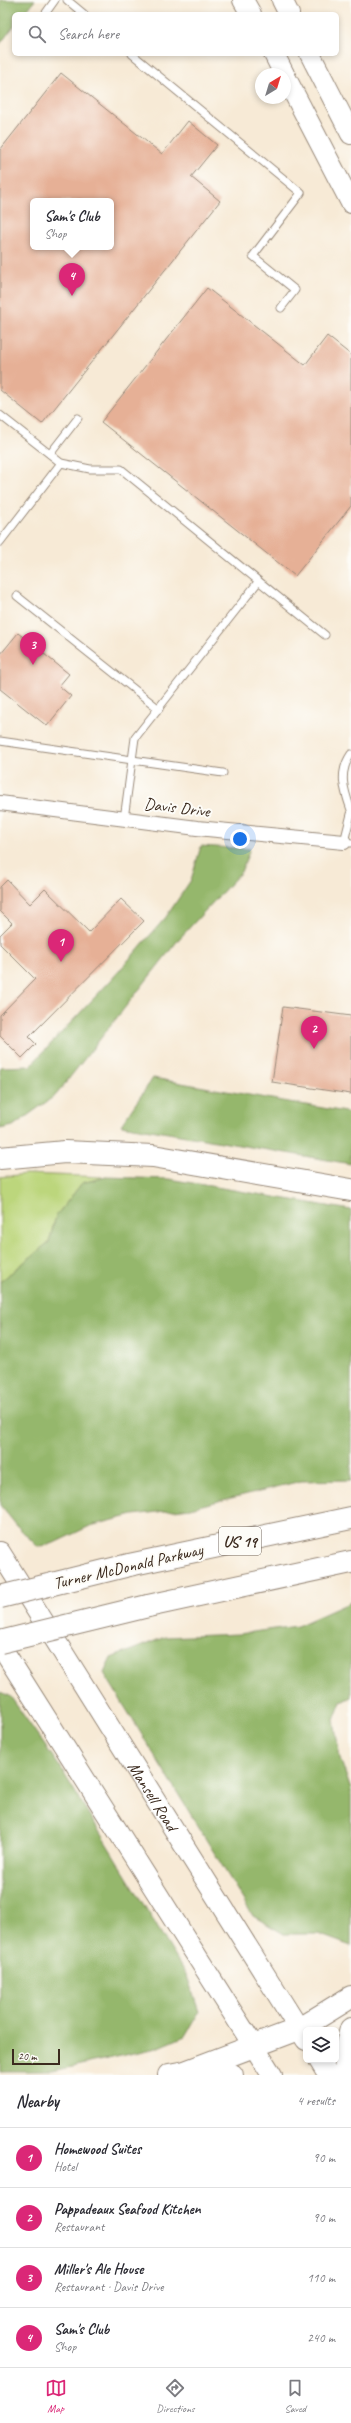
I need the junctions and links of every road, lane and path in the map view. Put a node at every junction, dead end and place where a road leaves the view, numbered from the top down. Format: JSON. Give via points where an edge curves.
{"nodes":[{"id":1,"x":55,"y":0,"type":"edge"},
{"id":2,"x":67,"y":0,"type":"edge"},
{"id":3,"x":243,"y":0,"type":"edge"},
{"id":4,"x":282,"y":0,"type":"edge"},
{"id":5,"x":46,"y":12,"type":"edge"},
{"id":6,"x":82,"y":12,"type":"edge"},
{"id":7,"x":250,"y":12,"type":"edge"},
{"id":8,"x":288,"y":12,"type":"edge"},
{"id":9,"x":134,"y":56,"type":"edge"},
{"id":10,"x":275,"y":56,"type":"edge"},
{"id":11,"x":311,"y":56,"type":"edge"},
{"id":12,"x":281,"y":68,"type":"edge"},
{"id":13,"x":291,"y":88,"type":"edge"},
{"id":14,"x":351,"y":134,"type":"edge"},
{"id":15,"x":351,"y":203,"type":"edge"},
{"id":16,"x":281,"y":308,"type":"dead end"},
{"id":17,"x":0,"y":415,"type":"edge"},
{"id":18,"x":78,"y":418,"type":"dead end"},
{"id":19,"x":50,"y":454,"type":"junction"},
{"id":20,"x":62,"y":463,"type":"junction"},
{"id":21,"x":0,"y":542,"type":"edge"},
{"id":22,"x":258,"y":582,"type":"junction"},
{"id":23,"x":17,"y":596,"type":"dead end"},
{"id":24,"x":325,"y":635,"type":"dead end"},
{"id":25,"x":158,"y":709,"type":"junction"},
{"id":26,"x":0,"y":741,"type":"edge"},
{"id":27,"x":351,"y":754,"type":"edge"},
{"id":28,"x":132,"y":761,"type":"junction"},
{"id":29,"x":223,"y":772,"type":"dead end"},
{"id":30,"x":0,"y":803,"type":"edge"},
{"id":31,"x":351,"y":810,"type":"edge"},
{"id":32,"x":351,"y":814,"type":"edge"},
{"id":33,"x":124,"y":819,"type":"junction"},
{"id":34,"x":347,"y":842,"type":"edge"},
{"id":35,"x":0,"y":1158,"type":"edge"},
{"id":36,"x":351,"y":1190,"type":"edge"},
{"id":37,"x":351,"y":1518,"type":"edge"},
{"id":38,"x":0,"y":1552,"type":"edge"},
{"id":39,"x":351,"y":1562,"type":"edge"},
{"id":40,"x":0,"y":1597,"type":"edge"},
{"id":41,"x":0,"y":1642,"type":"edge"},
{"id":42,"x":0,"y":1645,"type":"edge"},
{"id":43,"x":351,"y":1997,"type":"edge"},
{"id":44,"x":351,"y":2029,"type":"edge"},
{"id":45,"x":302,"y":2035,"type":"edge"},
{"id":46,"x":253,"y":2046,"type":"junction"},
{"id":47,"x":321,"y":2063,"type":"edge"},
{"id":48,"x":177,"y":2073,"type":"edge"},
{"id":49,"x":232,"y":2075,"type":"edge"},
{"id":50,"x":272,"y":2075,"type":"edge"},
{"id":51,"x":328,"y":2075,"type":"edge"},
{"id":52,"x":346,"y":2075,"type":"edge"}],
"edges":[{"from":1,"to":5,"type":"lane"},
{"from":2,"to":6,"type":"lane"},
{"from":3,"to":7,"type":"main road"},
{"from":4,"to":8,"type":"main road"},
{"from":9,"to":16,"type":"lane","via":[[301,193],[253,256],[295,290]]},
{"from":10,"to":12,"type":"main road"},
{"from":11,"to":14,"type":"main road"},
{"from":13,"to":15,"type":"main road"},
{"from":17,"to":19,"type":"lane"},
{"from":18,"to":19,"type":"lane"},
{"from":19,"to":20,"type":"lane"},
{"from":20,"to":21,"type":"lane"},
{"from":20,"to":22,"type":"lane","via":[[90,468],[121,469]]},
{"from":22,"to":24,"type":"lane"},
{"from":22,"to":25,"type":"lane"},
{"from":23,"to":25,"type":"lane"},
{"from":25,"to":28,"type":"lane","via":[[135,738]]},
{"from":26,"to":28,"type":"lane"},
{"from":27,"to":31,"type":"lane","via":[[344,769],[342,782]]},
{"from":28,"to":29,"type":"lane"},
{"from":28,"to":33,"type":"lane"},
{"from":30,"to":33,"type":"street","name":"Davis Drive"},
{"from":32,"to":34,"type":"lane"},
{"from":33,"to":34,"type":"street","name":"Davis Drive"},
{"from":35,"to":36,"type":"highway","via":[[65,1152],[153,1156]]},
{"from":37,"to":40,"type":"highway","name":"Turner McDonald Parkway","number":"US 19","bridge":true,"via":[[129,1565]]},
{"from":38,"to":45,"type":"main road","name":"Mansell Road"},
{"from":39,"to":41,"type":"highway","number":"US 19","bridge":true,"via":[[148,1606]]},
{"from":42,"to":46,"type":"main road"},
{"from":43,"to":45,"type":"highway"},
{"from":44,"to":52,"type":"highway","via":[[345,2051]]},
{"from":45,"to":46,"type":"highway"},
{"from":46,"to":48,"type":"highway"},
{"from":46,"to":50,"type":"main road"},
{"from":47,"to":51,"type":"main road"},
{"from":48,"to":49,"type":"highway","via":[[213,2072]]}]}
